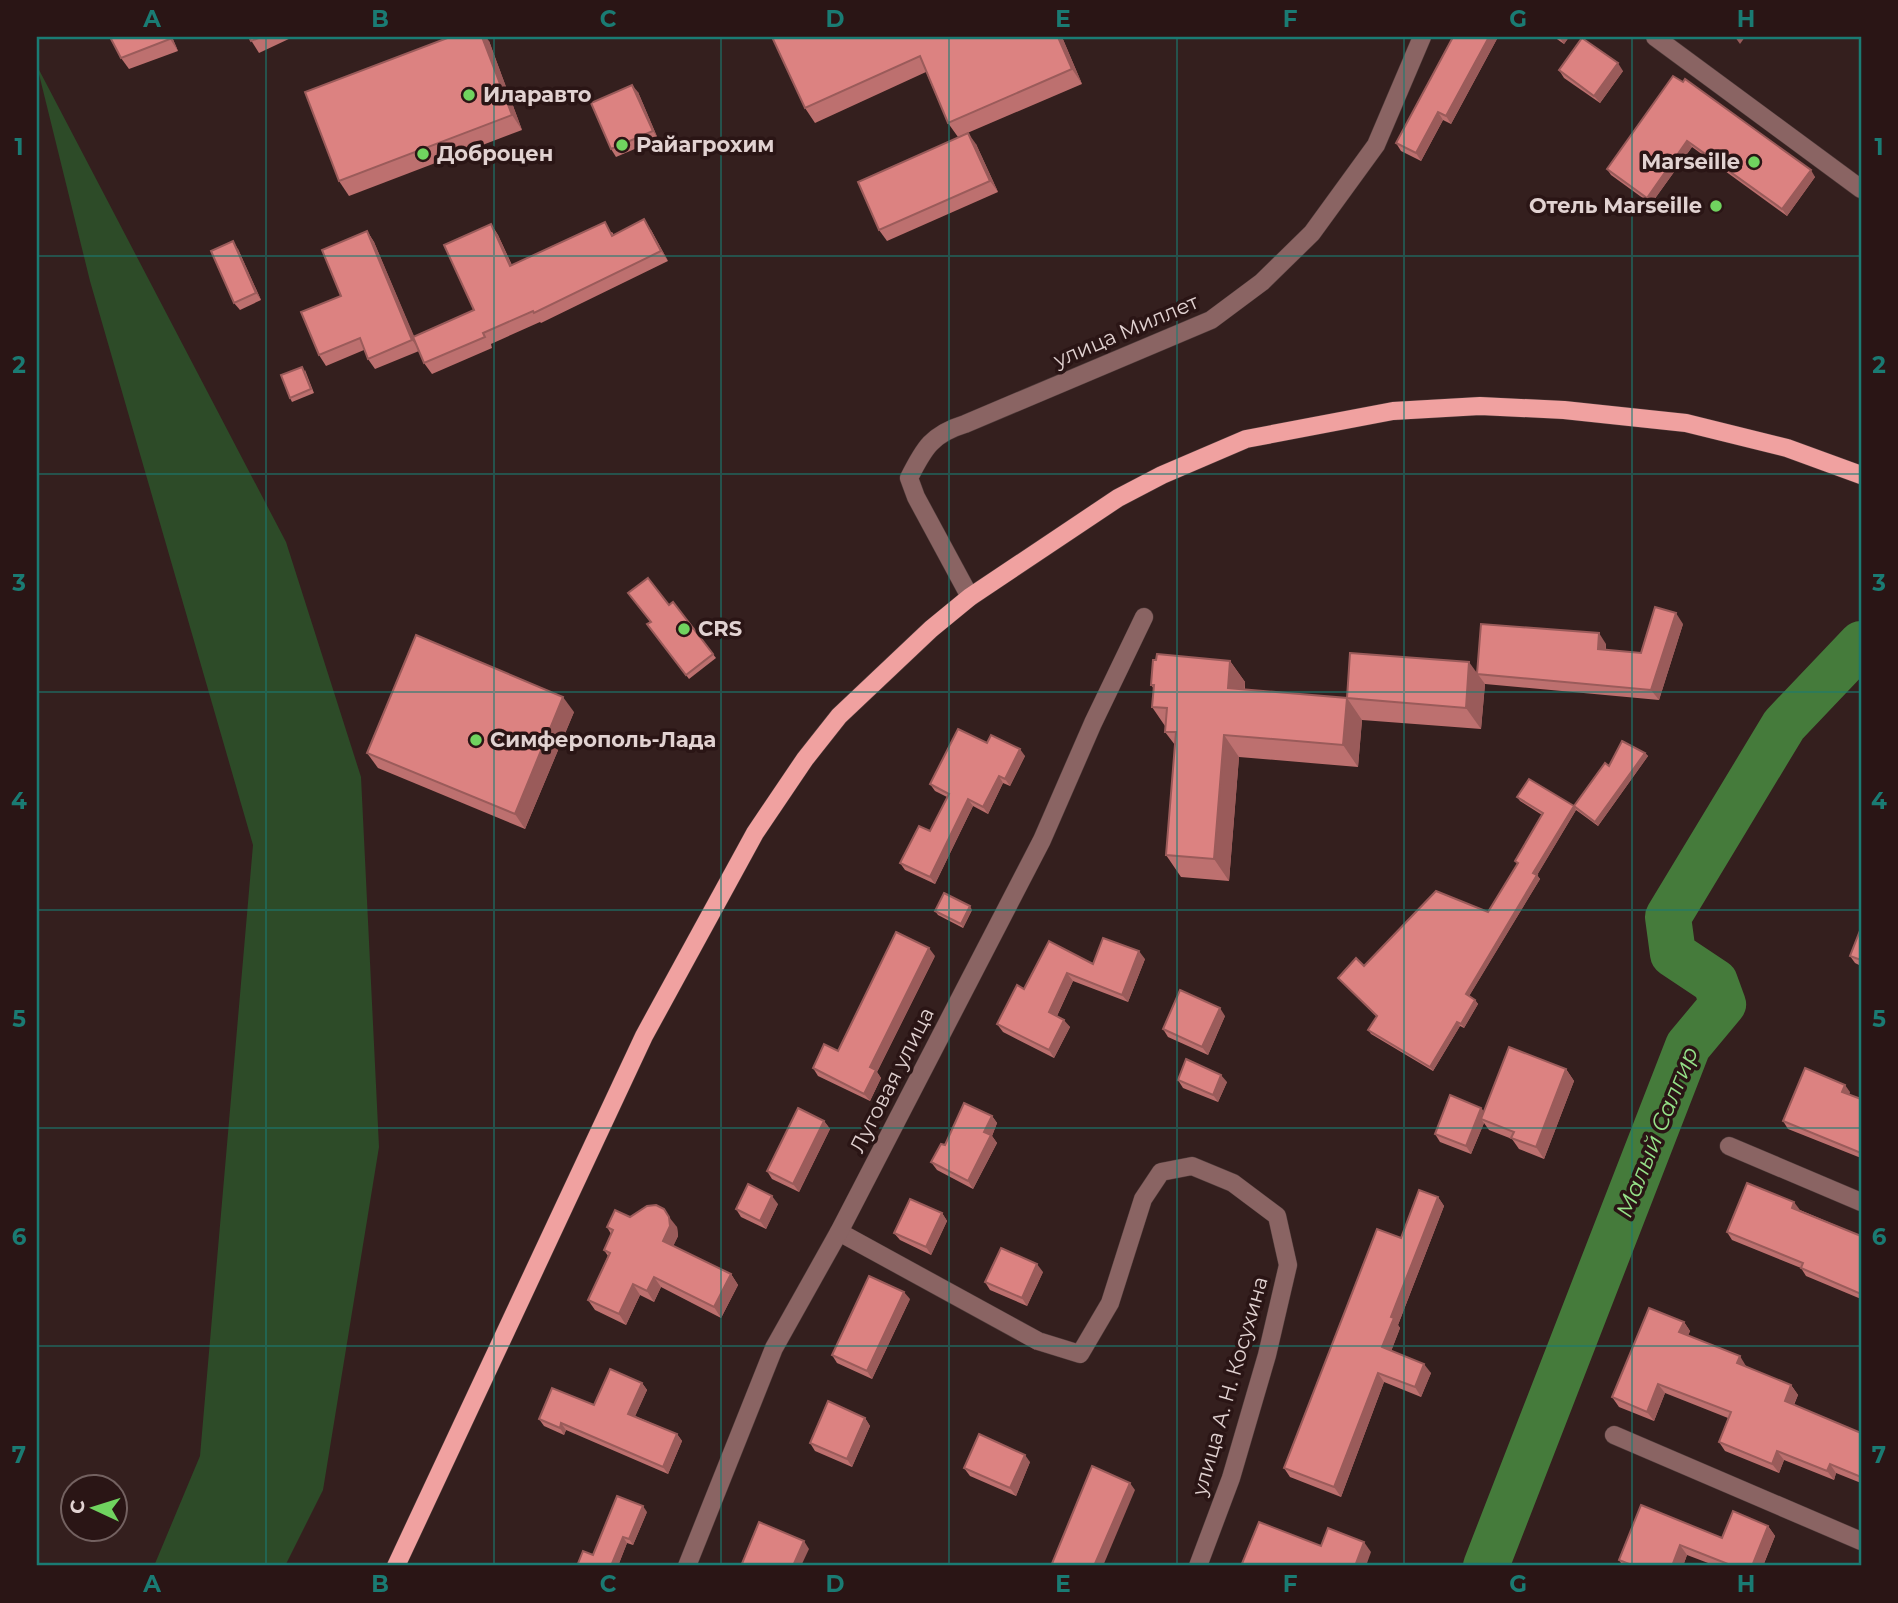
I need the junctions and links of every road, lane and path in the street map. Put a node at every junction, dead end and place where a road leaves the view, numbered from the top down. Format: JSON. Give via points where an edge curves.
{"nodes":[{"id":1,"x":1423,"y":37,"type":"edge"},
{"id":2,"x":1655,"y":37,"type":"edge"},
{"id":3,"x":1861,"y":189,"type":"edge"},
{"id":4,"x":1861,"y":475,"type":"edge"},
{"id":5,"x":970,"y":597,"type":"junction"},
{"id":6,"x":1144,"y":617,"type":"dead end"},
{"id":7,"x":1729,"y":1146,"type":"dead end"},
{"id":8,"x":1861,"y":1202,"type":"edge"},
{"id":9,"x":839,"y":1232,"type":"junction"},
{"id":10,"x":1614,"y":1434,"type":"dead end"},
{"id":11,"x":1861,"y":1541,"type":"edge"},
{"id":12,"x":396,"y":1566,"type":"edge"},
{"id":13,"x":687,"y":1566,"type":"edge"},
{"id":14,"x":1198,"y":1566,"type":"edge"}],
"edges":[{"from":1,"to":5,"type":"street","name":"улица Миллет","via":[[1376,145],[1311,233],[1262,282],[1211,320],[947,430],[930,442],[909,478]]},
{"from":2,"to":3,"type":"street"},
{"from":4,"to":5,"type":"main road","via":[[1787,448],[1686,423],[1480,406],[1393,411],[1246,439],[1162,475],[1118,498]]},
{"from":5,"to":12,"type":"main road","via":[[839,716],[755,833],[644,1036]]},
{"from":6,"to":9,"type":"street","name":"Луговая улица","via":[[1042,840]]},
{"from":7,"to":8,"type":"street"},
{"from":9,"to":13,"type":"street","name":"Луговая улица","via":[[774,1348]]},
{"from":9,"to":14,"type":"street","name":"улица А. Н. Косухина","via":[[1038,1341],[1080,1354],[1110,1303],[1143,1199],[1161,1172],[1192,1166],[1233,1183],[1277,1216],[1287,1265],[1268,1355],[1231,1478]]},
{"from":10,"to":11,"type":"street"}]}
